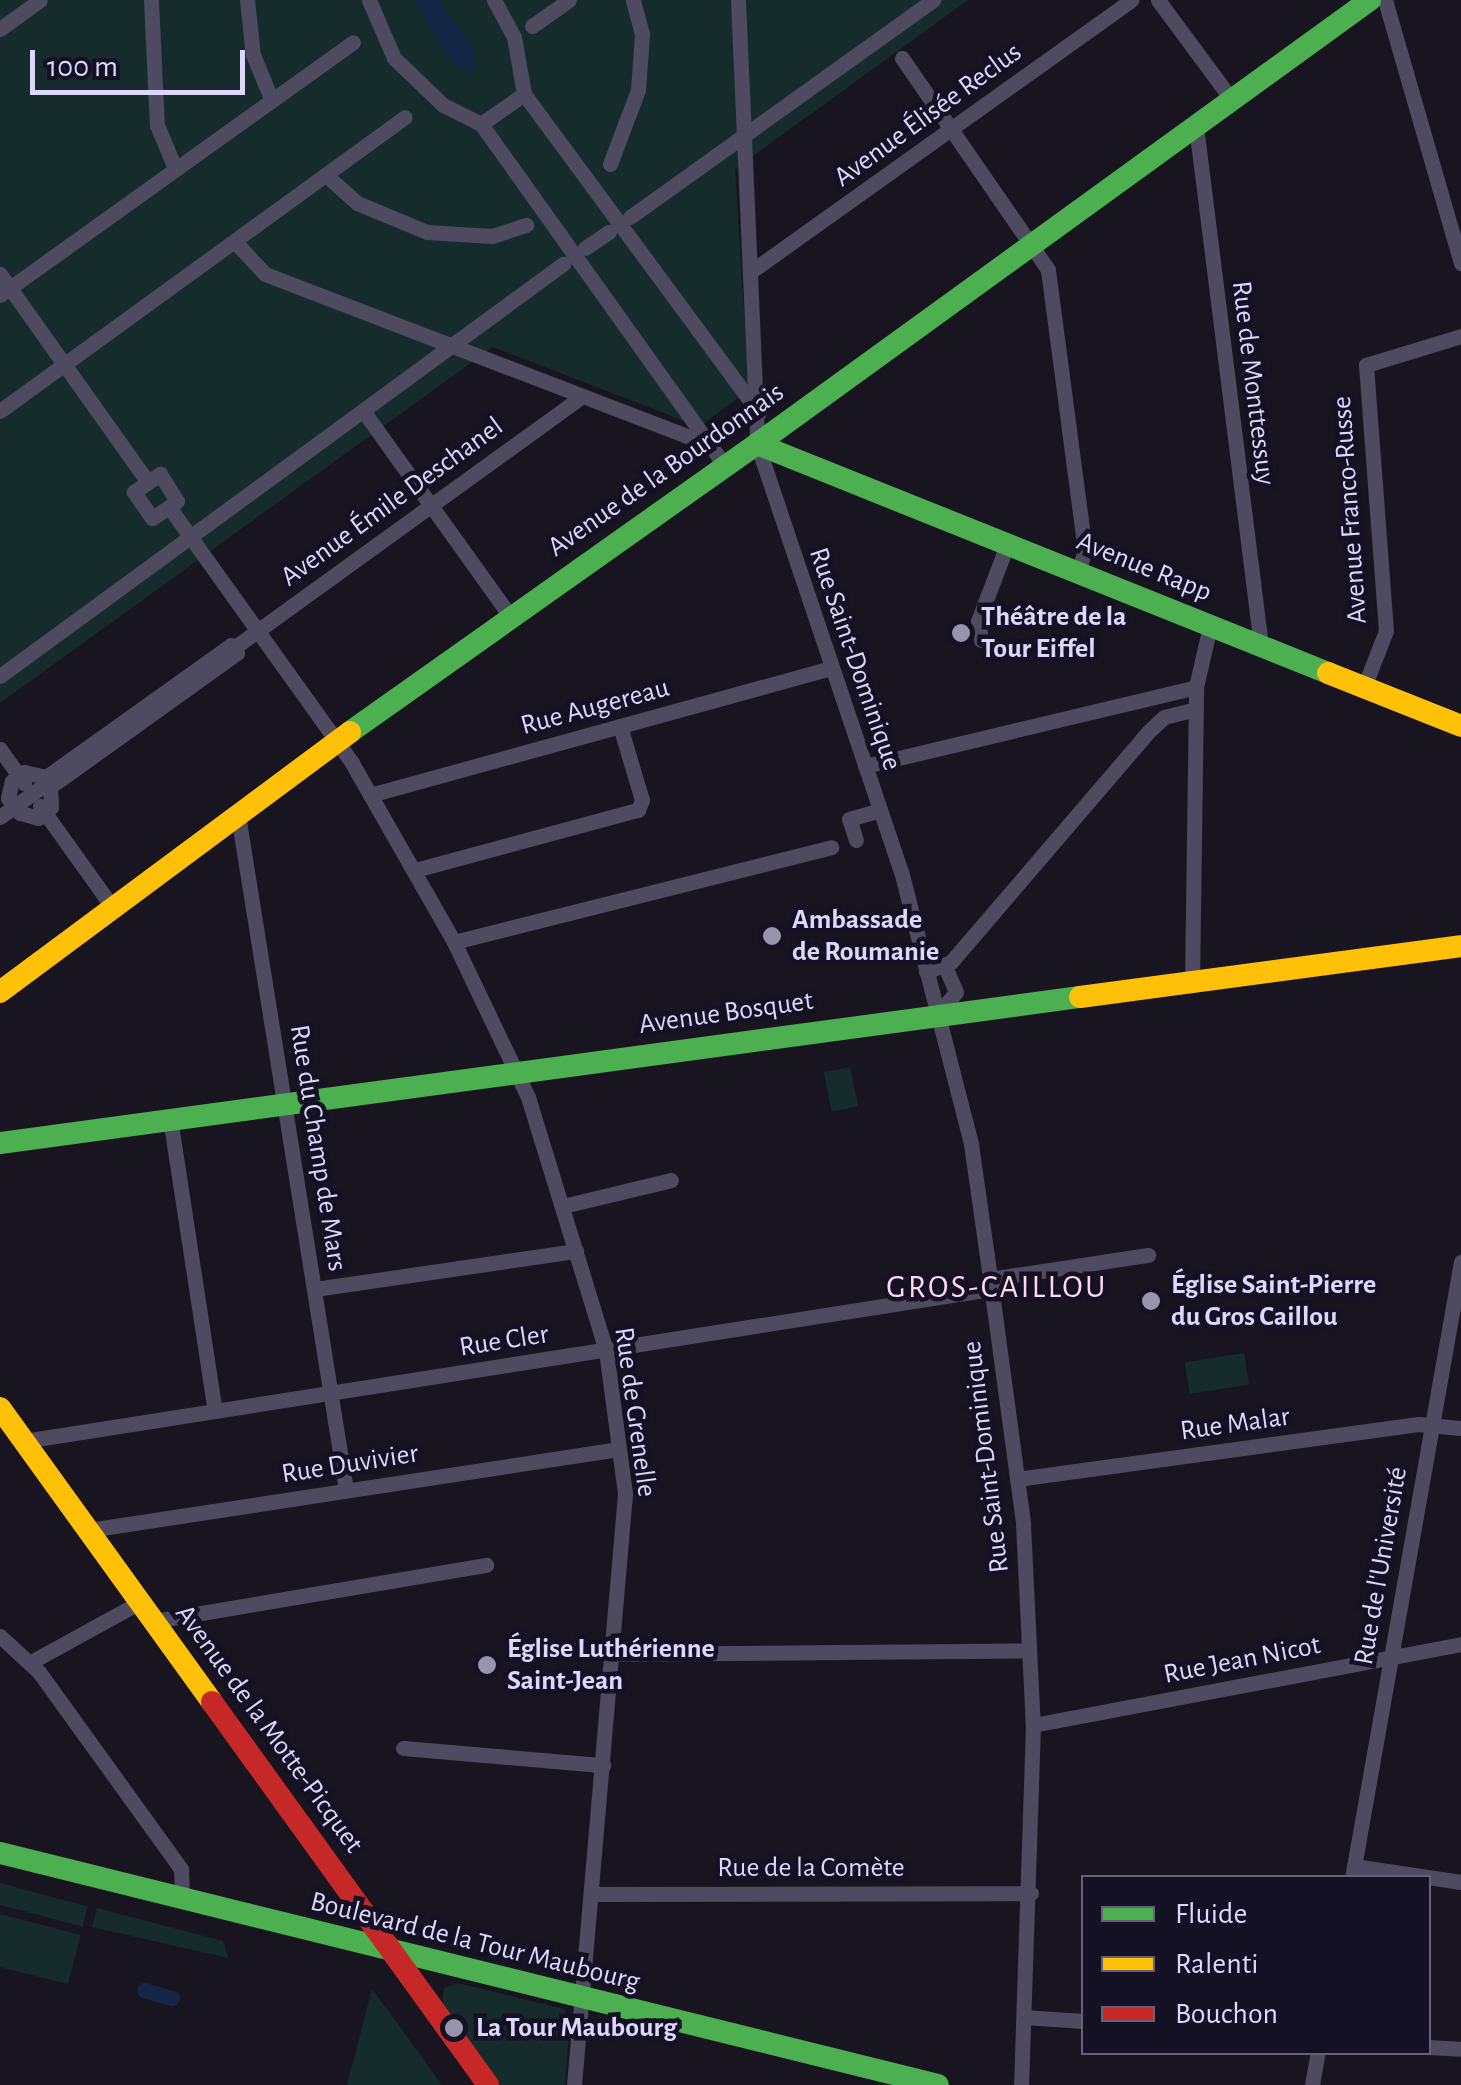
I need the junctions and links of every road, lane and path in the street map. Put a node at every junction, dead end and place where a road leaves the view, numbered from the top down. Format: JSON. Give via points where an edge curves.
{"nodes":[{"id":1,"x":40,"y":0,"type":"edge"},
{"id":2,"x":151,"y":0,"type":"edge"},
{"id":3,"x":247,"y":0,"type":"edge"},
{"id":4,"x":369,"y":0,"type":"edge"},
{"id":5,"x":494,"y":0,"type":"edge"},
{"id":6,"x":569,"y":0,"type":"edge"},
{"id":7,"x":633,"y":0,"type":"edge"},
{"id":8,"x":738,"y":0,"type":"edge"},
{"id":9,"x":933,"y":0,"type":"edge"},
{"id":10,"x":1132,"y":0,"type":"edge"},
{"id":11,"x":1158,"y":0,"type":"edge"},
{"id":12,"x":1370,"y":0,"type":"edge"},
{"id":13,"x":1385,"y":0,"type":"edge"},
{"id":14,"x":532,"y":26,"type":"dead end"},
{"id":15,"x":0,"y":28,"type":"edge"},
{"id":16,"x":352,"y":42,"type":"dead end"},
{"id":17,"x":902,"y":58,"type":"dead end"},
{"id":18,"x":524,"y":94,"type":"junction"},
{"id":19,"x":272,"y":98,"type":"junction"},
{"id":20,"x":1232,"y":100,"type":"junction"},
{"id":21,"x":406,"y":117,"type":"dead end"},
{"id":22,"x":481,"y":124,"type":"junction"},
{"id":23,"x":1196,"y":126,"type":"junction"},
{"id":24,"x":952,"y":130,"type":"junction"},
{"id":25,"x":744,"y":137,"type":"junction"},
{"id":26,"x":610,"y":164,"type":"dead end"},
{"id":27,"x":175,"y":168,"type":"junction"},
{"id":28,"x":327,"y":176,"type":"junction"},
{"id":29,"x":630,"y":217,"type":"dead end"},
{"id":30,"x":526,"y":225,"type":"dead end"},
{"id":31,"x":608,"y":232,"type":"dead end"},
{"id":32,"x":235,"y":242,"type":"junction"},
{"id":33,"x":1034,"y":242,"type":"junction"},
{"id":34,"x":585,"y":248,"type":"dead end"},
{"id":35,"x":563,"y":264,"type":"dead end"},
{"id":36,"x":1461,"y":264,"type":"edge"},
{"id":37,"x":754,"y":270,"type":"junction"},
{"id":38,"x":3,"y":286,"type":"edge"},
{"id":39,"x":1461,"y":336,"type":"edge"},
{"id":40,"x":452,"y":348,"type":"junction"},
{"id":41,"x":64,"y":364,"type":"junction"},
{"id":42,"x":581,"y":398,"type":"junction"},
{"id":43,"x":0,"y":411,"type":"edge"},
{"id":44,"x":364,"y":412,"type":"junction"},
{"id":45,"x":759,"y":413,"type":"junction"},
{"id":46,"x":757,"y":444,"type":"junction"},
{"id":47,"x":710,"y":446,"type":"junction"},
{"id":48,"x":725,"y":466,"type":"junction"},
{"id":49,"x":148,"y":482,"type":"junction"},
{"id":50,"x":169,"y":506,"type":"junction"},
{"id":51,"x":431,"y":507,"type":"junction"},
{"id":52,"x":191,"y":538,"type":"junction"},
{"id":53,"x":1007,"y":546,"type":"junction"},
{"id":54,"x":1081,"y":562,"type":"junction"},
{"id":55,"x":511,"y":616,"type":"junction"},
{"id":56,"x":1210,"y":626,"type":"junction"},
{"id":57,"x":257,"y":630,"type":"junction"},
{"id":58,"x":981,"y":640,"type":"dead end"},
{"id":59,"x":1261,"y":646,"type":"junction"},
{"id":60,"x":233,"y":648,"type":"junction"},
{"id":61,"x":832,"y":668,"type":"junction"},
{"id":62,"x":0,"y":676,"type":"edge"},
{"id":63,"x":1368,"y":676,"type":"junction"},
{"id":64,"x":1196,"y":687,"type":"junction"},
{"id":65,"x":1141,"y":700,"type":"junction"},
{"id":66,"x":1196,"y":708,"type":"junction"},
{"id":67,"x":620,"y":726,"type":"junction"},
{"id":68,"x":1461,"y":726,"type":"edge"},
{"id":69,"x":1150,"y":731,"type":"junction"},
{"id":70,"x":338,"y":741,"type":"junction"},
{"id":71,"x":0,"y":750,"type":"edge"},
{"id":72,"x":865,"y":766,"type":"junction"},
{"id":73,"x":19,"y":776,"type":"junction"},
{"id":74,"x":32,"y":794,"type":"junction"},
{"id":75,"x":370,"y":795,"type":"junction"},
{"id":76,"x":14,"y":806,"type":"junction"},
{"id":77,"x":880,"y":810,"type":"junction"},
{"id":78,"x":45,"y":812,"type":"junction"},
{"id":79,"x":238,"y":814,"type":"junction"},
{"id":80,"x":0,"y":817,"type":"edge"},
{"id":81,"x":856,"y":840,"type":"dead end"},
{"id":82,"x":832,"y":846,"type":"dead end"},
{"id":83,"x":415,"y":870,"type":"junction"},
{"id":84,"x":113,"y":908,"type":"junction"},
{"id":85,"x":454,"y":942,"type":"junction"},
{"id":86,"x":1461,"y":946,"type":"edge"},
{"id":87,"x":946,"y":968,"type":"junction"},
{"id":88,"x":926,"y":972,"type":"junction"},
{"id":89,"x":1192,"y":983,"type":"junction"},
{"id":90,"x":0,"y":992,"type":"edge"},
{"id":91,"x":936,"y":1016,"type":"junction"},
{"id":92,"x":518,"y":1072,"type":"junction"},
{"id":93,"x":285,"y":1103,"type":"junction"},
{"id":94,"x":170,"y":1118,"type":"junction"},
{"id":95,"x":0,"y":1143,"type":"edge"},
{"id":96,"x":671,"y":1180,"type":"dead end"},
{"id":97,"x":563,"y":1206,"type":"junction"},
{"id":98,"x":576,"y":1252,"type":"junction"},
{"id":99,"x":1148,"y":1255,"type":"dead end"},
{"id":100,"x":1461,"y":1262,"type":"edge"},
{"id":101,"x":990,"y":1284,"type":"junction"},
{"id":102,"x":315,"y":1289,"type":"junction"},
{"id":103,"x":606,"y":1351,"type":"junction"},
{"id":104,"x":331,"y":1392,"type":"junction"},
{"id":105,"x":0,"y":1408,"type":"edge"},
{"id":106,"x":215,"y":1412,"type":"junction"},
{"id":107,"x":1432,"y":1424,"type":"junction"},
{"id":108,"x":1461,"y":1428,"type":"edge"},
{"id":109,"x":24,"y":1441,"type":"junction"},
{"id":110,"x":619,"y":1449,"type":"junction"},
{"id":111,"x":1017,"y":1479,"type":"junction"},
{"id":112,"x":346,"y":1490,"type":"junction"},
{"id":113,"x":88,"y":1530,"type":"junction"},
{"id":114,"x":486,"y":1565,"type":"dead end"},
{"id":115,"x":140,"y":1602,"type":"junction"},
{"id":116,"x":154,"y":1622,"type":"junction"},
{"id":117,"x":0,"y":1636,"type":"edge"},
{"id":118,"x":1461,"y":1644,"type":"edge"},
{"id":119,"x":1029,"y":1650,"type":"junction"},
{"id":120,"x":612,"y":1654,"type":"junction"},
{"id":121,"x":1390,"y":1658,"type":"junction"},
{"id":122,"x":31,"y":1662,"type":"junction"},
{"id":123,"x":1033,"y":1725,"type":"junction"},
{"id":124,"x":403,"y":1748,"type":"dead end"},
{"id":125,"x":603,"y":1765,"type":"junction"},
{"id":126,"x":0,"y":1853,"type":"edge"},
{"id":127,"x":1353,"y":1872,"type":"edge"},
{"id":128,"x":1385,"y":1875,"type":"edge"},
{"id":129,"x":1431,"y":1879,"type":"edge"},
{"id":130,"x":1461,"y":1882,"type":"edge"},
{"id":131,"x":1031,"y":1893,"type":"junction"},
{"id":132,"x":592,"y":1894,"type":"junction"},
{"id":133,"x":182,"y":1900,"type":"junction"},
{"id":134,"x":394,"y":1954,"type":"junction"},
{"id":135,"x":582,"y":2000,"type":"junction"},
{"id":136,"x":1024,"y":2017,"type":"junction"},
{"id":137,"x":1081,"y":2021,"type":"edge"},
{"id":138,"x":1431,"y":2047,"type":"edge"},
{"id":139,"x":1461,"y":2049,"type":"edge"},
{"id":140,"x":1317,"y":2055,"type":"edge"},
{"id":141,"x":488,"y":2085,"type":"edge"},
{"id":142,"x":574,"y":2085,"type":"edge"},
{"id":143,"x":938,"y":2085,"type":"edge"},
{"id":144,"x":1021,"y":2085,"type":"edge"},
{"id":145,"x":1312,"y":2085,"type":"edge"}],
"edges":[{"from":1,"to":15,"type":"street"},
{"from":2,"to":27,"type":"street","via":[[157,125]]},
{"from":3,"to":19,"type":"street","via":[[254,55]]},
{"from":4,"to":22,"type":"street","via":[[382,38],[408,74],[443,105]]},
{"from":5,"to":18,"type":"street","via":[[514,37]]},
{"from":6,"to":14,"type":"street"},
{"from":7,"to":26,"type":"street","via":[[642,34],[638,90]]},
{"from":8,"to":25,"type":"street"},
{"from":9,"to":25,"type":"street"},
{"from":10,"to":24,"type":"street","name":"Avenue Élisée Reclus"},
{"from":11,"to":20,"type":"street"},
{"from":12,"to":20,"type":"main road","name":"Avenue de la Bourdonnais"},
{"from":13,"to":36,"type":"street"},
{"from":16,"to":19,"type":"street"},
{"from":17,"to":24,"type":"street"},
{"from":18,"to":22,"type":"street"},
{"from":18,"to":45,"type":"street"},
{"from":19,"to":27,"type":"street"},
{"from":20,"to":23,"type":"main road","name":"Avenue de la Bourdonnais"},
{"from":21,"to":28,"type":"street"},
{"from":22,"to":47,"type":"street"},
{"from":23,"to":33,"type":"main road","name":"Avenue de la Bourdonnais"},
{"from":23,"to":59,"type":"street","name":"Rue de Monttessuy"},
{"from":24,"to":33,"type":"street"},
{"from":24,"to":37,"type":"street","name":"Avenue Élisée Reclus"},
{"from":25,"to":29,"type":"street"},
{"from":25,"to":37,"type":"street"},
{"from":27,"to":38,"type":"street"},
{"from":28,"to":30,"type":"street","via":[[357,203],[427,232],[492,236]]},
{"from":28,"to":32,"type":"street"},
{"from":31,"to":34,"type":"street"},
{"from":32,"to":40,"type":"street","via":[[265,274]]},
{"from":32,"to":41,"type":"street"},
{"from":33,"to":46,"type":"main road","name":"Avenue de la Bourdonnais"},
{"from":33,"to":54,"type":"street","via":[[1048,270]]},
{"from":35,"to":40,"type":"street"},
{"from":37,"to":45,"type":"street"},
{"from":38,"to":41,"type":"street"},
{"from":39,"to":63,"type":"street","name":"Avenue Franco-Russe","via":[[1366,365],[1386,632]]},
{"from":40,"to":42,"type":"street"},
{"from":40,"to":44,"type":"street"},
{"from":41,"to":43,"type":"street"},
{"from":41,"to":49,"type":"street"},
{"from":42,"to":47,"type":"street"},
{"from":42,"to":51,"type":"street","name":"Avenue Émile Deschanel"},
{"from":44,"to":51,"type":"street"},
{"from":44,"to":52,"type":"street"},
{"from":45,"to":46,"type":"street"},
{"from":46,"to":48,"type":"main road","name":"Avenue de la Bourdonnais"},
{"from":46,"to":53,"type":"main road","name":"Avenue Rapp"},
{"from":46,"to":61,"type":"street","name":"Rue Saint-Dominique"},
{"from":47,"to":48,"type":"street"},
{"from":48,"to":55,"type":"main road","name":"Avenue de la Bourdonnais"},
{"from":49,"to":50,"type":"street","name":"Rue de Grenelle","via":[[160,474],[177,501]]},
{"from":49,"to":50,"type":"street","via":[[134,492],[152,518]]},
{"from":50,"to":52,"type":"street","name":"Rue de Grenelle"},
{"from":51,"to":55,"type":"street"},
{"from":51,"to":57,"type":"street","name":"Avenue Émile Deschanel"},
{"from":52,"to":57,"type":"street","name":"Rue de Grenelle"},
{"from":52,"to":62,"type":"street"},
{"from":53,"to":54,"type":"main road","name":"Avenue Rapp"},
{"from":53,"to":58,"type":"street","via":[[978,622]]},
{"from":54,"to":56,"type":"main road","name":"Avenue Rapp"},
{"from":55,"to":70,"type":"main road","name":"Avenue de la Bourdonnais"},
{"from":56,"to":59,"type":"main road","name":"Avenue Rapp"},
{"from":56,"to":64,"type":"street"},
{"from":57,"to":60,"type":"street","name":"Avenue Émile Deschanel"},
{"from":57,"to":70,"type":"street","name":"Rue de Grenelle"},
{"from":59,"to":63,"type":"main road","name":"Avenue Rapp"},
{"from":60,"to":73,"type":"street","name":"Avenue Émile Deschanel","via":[[46,777]]},
{"from":60,"to":74,"type":"street","name":"Avenue Émile Deschanel"},
{"from":60,"to":78,"type":"street","name":"Avenue Émile Deschanel","via":[[237,652],[50,787]]},
{"from":61,"to":67,"type":"street","name":"Rue Augereau"},
{"from":61,"to":72,"type":"street","name":"Rue Saint-Dominique"},
{"from":63,"to":68,"type":"main road","name":"Avenue Rapp"},
{"from":64,"to":65,"type":"street"},
{"from":64,"to":66,"type":"street"},
{"from":65,"to":69,"type":"street"},
{"from":65,"to":72,"type":"street"},
{"from":66,"to":69,"type":"street","via":[[1164,716]]},
{"from":66,"to":89,"type":"street"},
{"from":67,"to":75,"type":"street","name":"Rue Augereau"},
{"from":67,"to":83,"type":"street","via":[[642,800],[638,810]]},
{"from":69,"to":87,"type":"street"},
{"from":70,"to":75,"type":"street","name":"Rue de Grenelle"},
{"from":70,"to":79,"type":"main road","name":"Avenue de la Bourdonnais"},
{"from":71,"to":73,"type":"street"},
{"from":72,"to":77,"type":"street","name":"Rue Saint-Dominique"},
{"from":73,"to":74,"type":"street"},
{"from":73,"to":76,"type":"street","via":[[8,798]]},
{"from":74,"to":76,"type":"street","name":"Avenue Émile Deschanel"},
{"from":74,"to":78,"type":"street"},
{"from":75,"to":83,"type":"street","name":"Rue de Grenelle"},
{"from":76,"to":78,"type":"street","via":[[38,818]]},
{"from":76,"to":80,"type":"street","name":"Avenue Émile Deschanel"},
{"from":77,"to":81,"type":"street","via":[[849,819]]},
{"from":77,"to":88,"type":"street","name":"Rue Saint-Dominique"},
{"from":78,"to":84,"type":"street"},
{"from":79,"to":84,"type":"main road","name":"Avenue de la Bourdonnais"},
{"from":79,"to":93,"type":"street","name":"Rue du Champ de Mars"},
{"from":82,"to":85,"type":"street"},
{"from":83,"to":85,"type":"street","name":"Rue de Grenelle"},
{"from":84,"to":90,"type":"main road","name":"Avenue de la Bourdonnais"},
{"from":85,"to":92,"type":"street","name":"Rue de Grenelle"},
{"from":86,"to":89,"type":"main road","name":"Avenue Bosquet"},
{"from":87,"to":88,"type":"street"},
{"from":87,"to":91,"type":"street","via":[[956,992]]},
{"from":88,"to":91,"type":"street","name":"Rue Saint-Dominique"},
{"from":89,"to":91,"type":"main road","name":"Avenue Bosquet"},
{"from":91,"to":92,"type":"main road","name":"Avenue Bosquet"},
{"from":91,"to":101,"type":"street","name":"Rue Saint-Dominique","via":[[973,1155]]},
{"from":92,"to":93,"type":"main road","name":"Avenue Bosquet"},
{"from":92,"to":97,"type":"street","name":"Rue de Grenelle"},
{"from":93,"to":94,"type":"main road","name":"Avenue Bosquet"},
{"from":93,"to":102,"type":"street","name":"Rue du Champ de Mars"},
{"from":94,"to":95,"type":"main road","name":"Avenue Bosquet"},
{"from":94,"to":106,"type":"street"},
{"from":96,"to":97,"type":"street"},
{"from":97,"to":98,"type":"street","name":"Rue de Grenelle"},
{"from":98,"to":102,"type":"street"},
{"from":98,"to":103,"type":"street","name":"Rue de Grenelle"},
{"from":99,"to":101,"type":"street","name":"Rue Cler"},
{"from":100,"to":107,"type":"street","name":"Rue de l'Université"},
{"from":101,"to":103,"type":"street","name":"Rue Cler"},
{"from":101,"to":111,"type":"street","name":"Rue Saint-Dominique"},
{"from":102,"to":104,"type":"street","name":"Rue du Champ de Mars"},
{"from":103,"to":104,"type":"street","name":"Rue Cler"},
{"from":103,"to":110,"type":"street","name":"Rue de Grenelle"},
{"from":104,"to":106,"type":"street","name":"Rue Cler"},
{"from":104,"to":112,"type":"street","name":"Rue du Champ de Mars"},
{"from":105,"to":109,"type":"main road","name":"Avenue de la Motte-Picquet"},
{"from":106,"to":109,"type":"street","name":"Rue Cler"},
{"from":107,"to":108,"type":"street","name":"Rue Malar"},
{"from":107,"to":111,"type":"street","name":"Rue Malar"},
{"from":107,"to":121,"type":"street","name":"Rue de l'Université"},
{"from":109,"to":113,"type":"main road","name":"Avenue de la Motte-Picquet"},
{"from":110,"to":112,"type":"street","name":"Rue Duvivier"},
{"from":110,"to":120,"type":"street","name":"Rue de Grenelle","via":[[626,1494]]},
{"from":111,"to":119,"type":"street","name":"Rue Saint-Dominique"},
{"from":112,"to":113,"type":"street","name":"Rue Duvivier"},
{"from":113,"to":115,"type":"main road","name":"Avenue de la Motte-Picquet"},
{"from":114,"to":116,"type":"street"},
{"from":115,"to":116,"type":"main road","name":"Avenue de la Motte-Picquet"},
{"from":115,"to":122,"type":"street"},
{"from":116,"to":134,"type":"main road","name":"Avenue de la Motte-Picquet"},
{"from":117,"to":122,"type":"street"},
{"from":118,"to":121,"type":"street","name":"Rue Jean Nicot"},
{"from":119,"to":120,"type":"street"},
{"from":119,"to":123,"type":"street","name":"Rue Saint-Dominique"},
{"from":120,"to":125,"type":"street","name":"Rue de Grenelle"},
{"from":121,"to":123,"type":"street","name":"Rue Jean Nicot"},
{"from":121,"to":127,"type":"street","name":"Rue de l'Université"},
{"from":122,"to":133,"type":"street","via":[[181,1869]]},
{"from":123,"to":131,"type":"street","name":"Rue Saint-Dominique"},
{"from":124,"to":125,"type":"street"},
{"from":125,"to":132,"type":"street","name":"Rue de Grenelle"},
{"from":126,"to":133,"type":"main road","name":"Boulevard de la Tour Maubourg"},
{"from":127,"to":128,"type":"street"},
{"from":129,"to":130,"type":"street"},
{"from":131,"to":132,"type":"street","name":"Rue de la Comète"},
{"from":131,"to":136,"type":"street","name":"Rue Saint-Dominique"},
{"from":132,"to":135,"type":"street","name":"Rue de Grenelle"},
{"from":133,"to":134,"type":"main road","name":"Boulevard de la Tour Maubourg"},
{"from":134,"to":135,"type":"main road","name":"Boulevard de la Tour Maubourg"},
{"from":134,"to":141,"type":"main road","name":"Avenue de la Motte-Picquet"},
{"from":135,"to":142,"type":"street","name":"Rue de Grenelle"},
{"from":135,"to":143,"type":"main road","name":"Boulevard de la Tour Maubourg"},
{"from":136,"to":137,"type":"street"},
{"from":136,"to":144,"type":"street","name":"Rue Saint-Dominique"},
{"from":138,"to":139,"type":"street"},
{"from":140,"to":145,"type":"street"}]}
